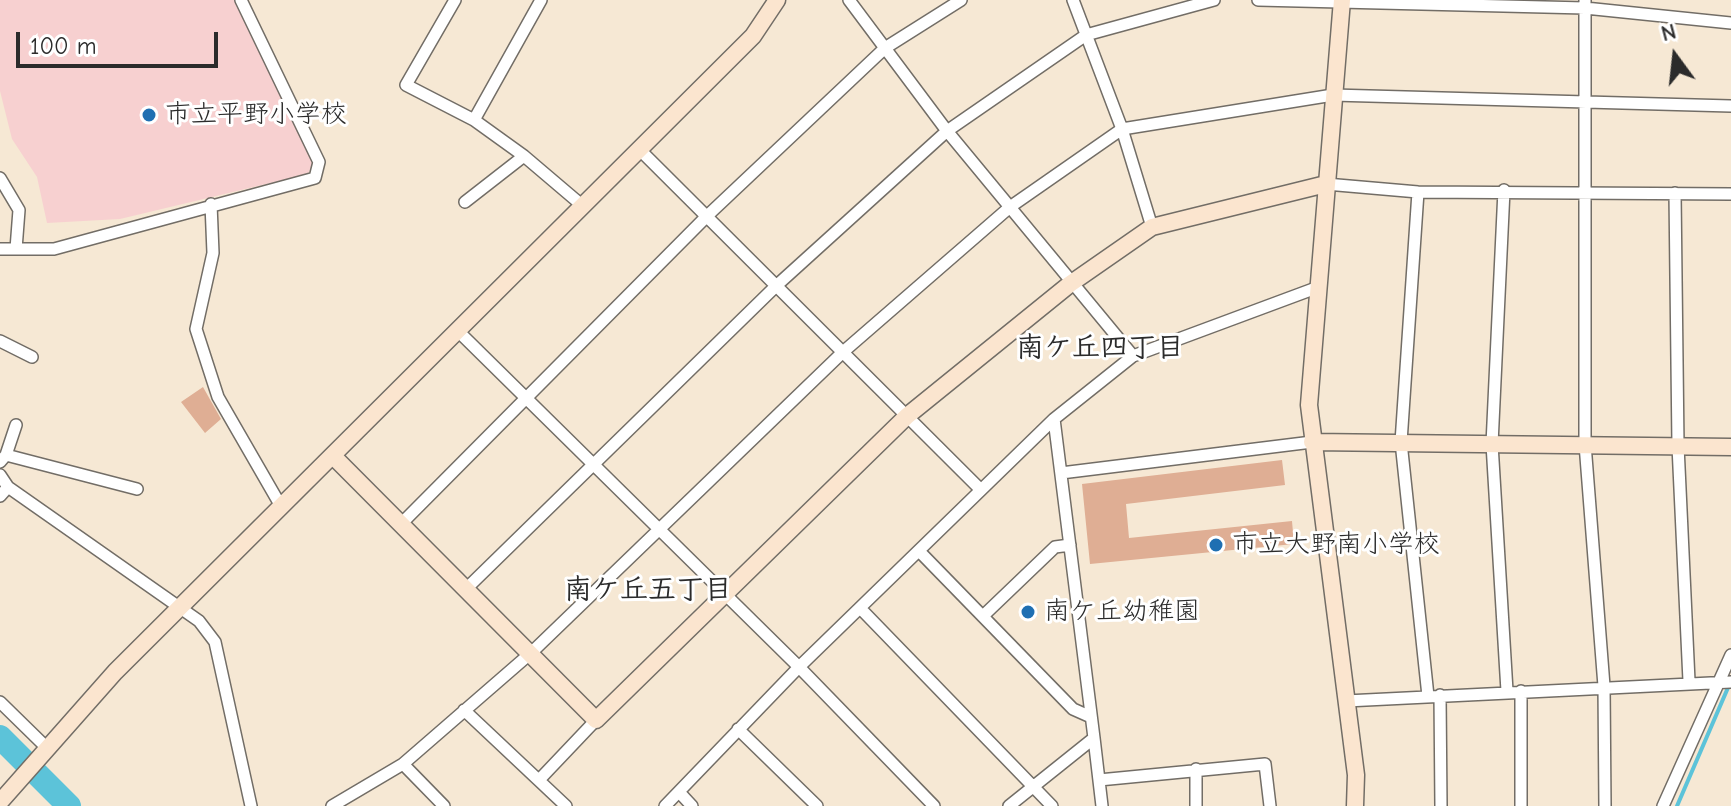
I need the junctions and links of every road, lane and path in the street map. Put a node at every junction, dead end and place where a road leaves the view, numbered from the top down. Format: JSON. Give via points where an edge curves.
{"nodes":[{"id":1,"x":241,"y":0,"type":"edge"},
{"id":2,"x":455,"y":0,"type":"edge"},
{"id":3,"x":541,"y":0,"type":"edge"},
{"id":4,"x":777,"y":0,"type":"edge"},
{"id":5,"x":849,"y":0,"type":"edge"},
{"id":6,"x":961,"y":0,"type":"edge"},
{"id":7,"x":1073,"y":0,"type":"edge"},
{"id":8,"x":1214,"y":0,"type":"edge"},
{"id":9,"x":1258,"y":0,"type":"edge"},
{"id":10,"x":1342,"y":0,"type":"edge"},
{"id":11,"x":1585,"y":4,"type":"edge"},
{"id":12,"x":1731,"y":23,"type":"edge"},
{"id":13,"x":1086,"y":35,"type":"junction"},
{"id":14,"x":885,"y":48,"type":"junction"},
{"id":15,"x":1333,"y":95,"type":"junction"},
{"id":16,"x":1586,"y":101,"type":"junction"},
{"id":17,"x":1731,"y":106,"type":"edge"},
{"id":18,"x":474,"y":120,"type":"junction"},
{"id":19,"x":1122,"y":129,"type":"junction"},
{"id":20,"x":947,"y":131,"type":"junction"},
{"id":21,"x":641,"y":151,"type":"junction"},
{"id":22,"x":524,"y":156,"type":"junction"},
{"id":23,"x":0,"y":178,"type":"edge"},
{"id":24,"x":1326,"y":184,"type":"junction"},
{"id":25,"x":1504,"y":190,"type":"junction"},
{"id":26,"x":1586,"y":191,"type":"junction"},
{"id":27,"x":1418,"y":192,"type":"junction"},
{"id":28,"x":1675,"y":193,"type":"junction"},
{"id":29,"x":1731,"y":194,"type":"edge"},
{"id":30,"x":465,"y":202,"type":"dead end"},
{"id":31,"x":211,"y":204,"type":"junction"},
{"id":32,"x":584,"y":207,"type":"junction"},
{"id":33,"x":1010,"y":207,"type":"junction"},
{"id":34,"x":707,"y":216,"type":"junction"},
{"id":35,"x":1152,"y":227,"type":"junction"},
{"id":36,"x":0,"y":249,"type":"edge"},
{"id":37,"x":16,"y":249,"type":"junction"},
{"id":38,"x":1070,"y":284,"type":"junction"},
{"id":39,"x":776,"y":286,"type":"junction"},
{"id":40,"x":1316,"y":288,"type":"junction"},
{"id":41,"x":459,"y":332,"type":"junction"},
{"id":42,"x":0,"y":341,"type":"edge"},
{"id":43,"x":843,"y":352,"type":"junction"},
{"id":44,"x":1133,"y":356,"type":"junction"},
{"id":45,"x":32,"y":357,"type":"dead end"},
{"id":46,"x":526,"y":398,"type":"junction"},
{"id":47,"x":907,"y":416,"type":"junction"},
{"id":48,"x":1054,"y":419,"type":"junction"},
{"id":49,"x":16,"y":425,"type":"dead end"},
{"id":50,"x":1312,"y":442,"type":"junction"},
{"id":51,"x":1401,"y":442,"type":"junction"},
{"id":52,"x":1492,"y":444,"type":"junction"},
{"id":53,"x":1585,"y":444,"type":"junction"},
{"id":54,"x":1678,"y":446,"type":"junction"},
{"id":55,"x":1731,"y":447,"type":"edge"},
{"id":56,"x":333,"y":456,"type":"junction"},
{"id":57,"x":3,"y":458,"type":"edge"},
{"id":58,"x":593,"y":465,"type":"junction"},
{"id":59,"x":1061,"y":473,"type":"junction"},
{"id":60,"x":0,"y":475,"type":"edge"},
{"id":61,"x":137,"y":489,"type":"dead end"},
{"id":62,"x":981,"y":490,"type":"junction"},
{"id":63,"x":4,"y":491,"type":"edge"},
{"id":64,"x":282,"y":508,"type":"junction"},
{"id":65,"x":402,"y":523,"type":"junction"},
{"id":66,"x":659,"y":531,"type":"junction"},
{"id":67,"x":1070,"y":545,"type":"junction"},
{"id":68,"x":919,"y":551,"type":"junction"},
{"id":69,"x":467,"y":588,"type":"junction"},
{"id":70,"x":724,"y":595,"type":"junction"},
{"id":71,"x":180,"y":608,"type":"junction"},
{"id":72,"x":860,"y":608,"type":"junction"},
{"id":73,"x":984,"y":615,"type":"junction"},
{"id":74,"x":532,"y":652,"type":"junction"},
{"id":75,"x":1731,"y":655,"type":"edge"},
{"id":76,"x":799,"y":667,"type":"junction"},
{"id":77,"x":1689,"y":681,"type":"junction"},
{"id":78,"x":1726,"y":681,"type":"edge"},
{"id":79,"x":1604,"y":686,"type":"junction"},
{"id":80,"x":1507,"y":691,"type":"junction"},
{"id":81,"x":1521,"y":691,"type":"junction"},
{"id":82,"x":1434,"y":696,"type":"junction"},
{"id":83,"x":1346,"y":701,"type":"junction"},
{"id":84,"x":0,"y":702,"type":"edge"},
{"id":85,"x":464,"y":710,"type":"junction"},
{"id":86,"x":1091,"y":717,"type":"junction"},
{"id":87,"x":596,"y":720,"type":"junction"},
{"id":88,"x":738,"y":729,"type":"junction"},
{"id":89,"x":1094,"y":738,"type":"junction"},
{"id":90,"x":46,"y":747,"type":"junction"},
{"id":91,"x":403,"y":764,"type":"junction"},
{"id":92,"x":1196,"y":769,"type":"junction"},
{"id":93,"x":539,"y":780,"type":"junction"},
{"id":94,"x":1099,"y":780,"type":"junction"},
{"id":95,"x":1032,"y":787,"type":"junction"},
{"id":96,"x":679,"y":792,"type":"junction"},
{"id":97,"x":0,"y":802,"type":"edge"},
{"id":98,"x":251,"y":806,"type":"edge"},
{"id":99,"x":332,"y":806,"type":"edge"},
{"id":100,"x":444,"y":806,"type":"edge"},
{"id":101,"x":566,"y":806,"type":"edge"},
{"id":102,"x":665,"y":806,"type":"edge"},
{"id":103,"x":692,"y":806,"type":"edge"},
{"id":104,"x":817,"y":806,"type":"edge"},
{"id":105,"x":934,"y":806,"type":"edge"},
{"id":106,"x":1009,"y":806,"type":"edge"},
{"id":107,"x":1052,"y":806,"type":"edge"},
{"id":108,"x":1102,"y":806,"type":"edge"},
{"id":109,"x":1196,"y":806,"type":"edge"},
{"id":110,"x":1270,"y":806,"type":"edge"},
{"id":111,"x":1355,"y":806,"type":"edge"},
{"id":112,"x":1441,"y":806,"type":"edge"},
{"id":113,"x":1521,"y":806,"type":"edge"},
{"id":114,"x":1605,"y":806,"type":"edge"},
{"id":115,"x":1663,"y":806,"type":"edge"}],
"edges":[{"from":1,"to":31,"type":"street","via":[[319,162],[315,178]]},
{"from":2,"to":18,"type":"street","via":[[406,85]]},
{"from":3,"to":18,"type":"street"},
{"from":4,"to":21,"type":"street","via":[[753,36]]},
{"from":5,"to":14,"type":"street"},
{"from":6,"to":14,"type":"street"},
{"from":7,"to":13,"type":"street"},
{"from":8,"to":13,"type":"street"},
{"from":9,"to":10,"type":"street"},
{"from":10,"to":11,"type":"street"},
{"from":10,"to":15,"type":"street"},
{"from":11,"to":12,"type":"street"},
{"from":11,"to":16,"type":"street"},
{"from":13,"to":19,"type":"street"},
{"from":13,"to":20,"type":"street"},
{"from":14,"to":20,"type":"street"},
{"from":14,"to":34,"type":"street"},
{"from":15,"to":16,"type":"street"},
{"from":15,"to":19,"type":"street"},
{"from":15,"to":24,"type":"street"},
{"from":16,"to":17,"type":"street"},
{"from":16,"to":26,"type":"street"},
{"from":18,"to":22,"type":"street"},
{"from":19,"to":33,"type":"street"},
{"from":19,"to":35,"type":"street"},
{"from":20,"to":33,"type":"street"},
{"from":20,"to":39,"type":"street"},
{"from":21,"to":32,"type":"street"},
{"from":21,"to":34,"type":"street"},
{"from":22,"to":30,"type":"street"},
{"from":22,"to":32,"type":"street"},
{"from":23,"to":37,"type":"street","via":[[19,210]]},
{"from":24,"to":27,"type":"street"},
{"from":24,"to":35,"type":"street"},
{"from":24,"to":40,"type":"street"},
{"from":25,"to":26,"type":"street"},
{"from":25,"to":27,"type":"street"},
{"from":25,"to":52,"type":"street"},
{"from":26,"to":28,"type":"street"},
{"from":26,"to":53,"type":"street"},
{"from":27,"to":51,"type":"street"},
{"from":28,"to":29,"type":"street"},
{"from":28,"to":54,"type":"street"},
{"from":31,"to":37,"type":"street","via":[[54,249]]},
{"from":31,"to":64,"type":"street","via":[[213,253],[196,329],[218,397]]},
{"from":32,"to":41,"type":"street"},
{"from":33,"to":38,"type":"street"},
{"from":33,"to":43,"type":"street"},
{"from":34,"to":39,"type":"street"},
{"from":34,"to":46,"type":"street"},
{"from":35,"to":38,"type":"street"},
{"from":36,"to":37,"type":"street"},
{"from":38,"to":44,"type":"street"},
{"from":38,"to":47,"type":"street"},
{"from":39,"to":43,"type":"street"},
{"from":39,"to":58,"type":"street"},
{"from":40,"to":44,"type":"street"},
{"from":40,"to":50,"type":"street"},
{"from":41,"to":46,"type":"street"},
{"from":41,"to":56,"type":"street"},
{"from":42,"to":45,"type":"street"},
{"from":43,"to":47,"type":"street"},
{"from":43,"to":66,"type":"street"},
{"from":44,"to":48,"type":"street"},
{"from":46,"to":58,"type":"street"},
{"from":46,"to":65,"type":"street"},
{"from":47,"to":62,"type":"street"},
{"from":47,"to":70,"type":"street"},
{"from":48,"to":59,"type":"street"},
{"from":48,"to":62,"type":"street"},
{"from":49,"to":57,"type":"street"},
{"from":50,"to":51,"type":"street"},
{"from":50,"to":59,"type":"street"},
{"from":50,"to":83,"type":"street"},
{"from":51,"to":52,"type":"street"},
{"from":51,"to":82,"type":"street"},
{"from":52,"to":53,"type":"street"},
{"from":52,"to":80,"type":"street"},
{"from":53,"to":54,"type":"street"},
{"from":53,"to":79,"type":"street"},
{"from":54,"to":55,"type":"street"},
{"from":54,"to":77,"type":"street"},
{"from":56,"to":64,"type":"street"},
{"from":56,"to":65,"type":"street"},
{"from":57,"to":61,"type":"street"},
{"from":58,"to":66,"type":"street"},
{"from":58,"to":69,"type":"street"},
{"from":59,"to":67,"type":"street"},
{"from":60,"to":63,"type":"street"},
{"from":62,"to":68,"type":"street"},
{"from":63,"to":71,"type":"street"},
{"from":64,"to":71,"type":"street"},
{"from":65,"to":69,"type":"street"},
{"from":66,"to":70,"type":"street"},
{"from":66,"to":74,"type":"street"},
{"from":67,"to":73,"type":"street","via":[[1055,547]]},
{"from":67,"to":86,"type":"street"},
{"from":68,"to":72,"type":"street"},
{"from":68,"to":73,"type":"street"},
{"from":69,"to":74,"type":"street"},
{"from":70,"to":76,"type":"street"},
{"from":70,"to":87,"type":"street"},
{"from":71,"to":90,"type":"street"},
{"from":71,"to":98,"type":"street","via":[[215,642]]},
{"from":72,"to":76,"type":"street"},
{"from":72,"to":95,"type":"street"},
{"from":73,"to":86,"type":"street","via":[[1073,709]]},
{"from":74,"to":85,"type":"street"},
{"from":74,"to":87,"type":"street"},
{"from":75,"to":78,"type":"street"},
{"from":76,"to":88,"type":"street"},
{"from":76,"to":105,"type":"street"},
{"from":77,"to":78,"type":"street"},
{"from":77,"to":79,"type":"street"},
{"from":78,"to":115,"type":"street"},
{"from":79,"to":81,"type":"street"},
{"from":79,"to":114,"type":"street"},
{"from":80,"to":81,"type":"street"},
{"from":80,"to":82,"type":"street"},
{"from":81,"to":113,"type":"street"},
{"from":82,"to":83,"type":"street"},
{"from":82,"to":112,"type":"street"},
{"from":83,"to":111,"type":"street"},
{"from":84,"to":90,"type":"street"},
{"from":85,"to":91,"type":"street"},
{"from":85,"to":93,"type":"street"},
{"from":86,"to":89,"type":"street"},
{"from":87,"to":93,"type":"street"},
{"from":88,"to":96,"type":"street"},
{"from":88,"to":104,"type":"street"},
{"from":89,"to":94,"type":"street"},
{"from":89,"to":95,"type":"street"},
{"from":90,"to":97,"type":"street"},
{"from":91,"to":99,"type":"street"},
{"from":91,"to":100,"type":"street"},
{"from":92,"to":94,"type":"street"},
{"from":92,"to":109,"type":"street"},
{"from":92,"to":110,"type":"street","via":[[1265,764]]},
{"from":93,"to":101,"type":"street"},
{"from":94,"to":108,"type":"street"},
{"from":95,"to":106,"type":"street"},
{"from":95,"to":107,"type":"street"},
{"from":96,"to":102,"type":"street"},
{"from":96,"to":103,"type":"street"}]}
